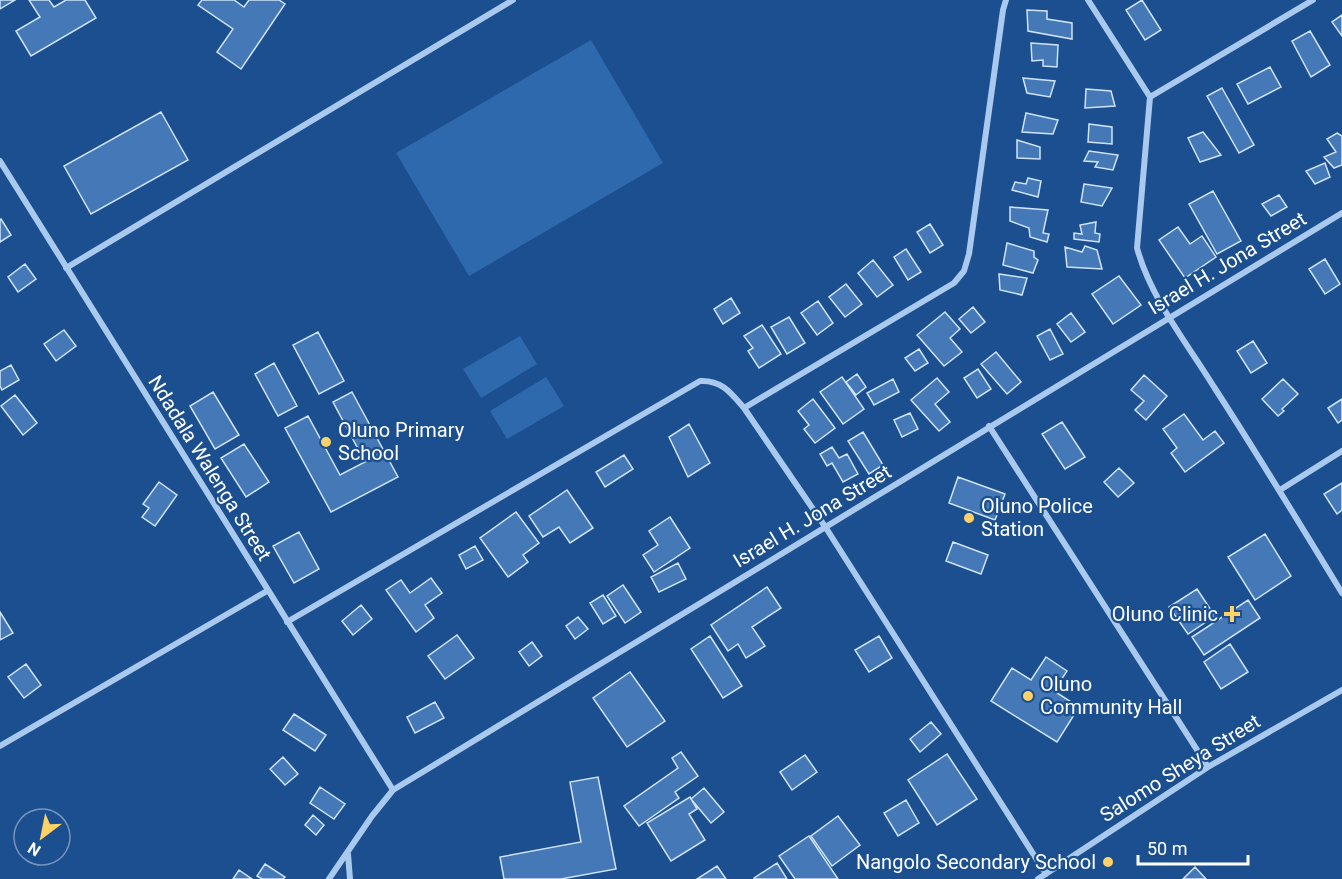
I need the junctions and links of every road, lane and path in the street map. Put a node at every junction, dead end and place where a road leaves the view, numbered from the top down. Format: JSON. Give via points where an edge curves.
{"nodes":[{"id":1,"x":513,"y":0,"type":"edge"},
{"id":2,"x":1006,"y":0,"type":"edge"},
{"id":3,"x":1088,"y":0,"type":"edge"},
{"id":4,"x":1313,"y":0,"type":"edge"},
{"id":5,"x":1150,"y":97,"type":"junction"},
{"id":6,"x":0,"y":161,"type":"edge"},
{"id":7,"x":7,"y":172,"type":"junction"},
{"id":8,"x":0,"y":176,"type":"edge"},
{"id":9,"x":1342,"y":213,"type":"edge"},
{"id":10,"x":66,"y":268,"type":"junction"},
{"id":11,"x":1170,"y":317,"type":"junction"},
{"id":12,"x":744,"y":408,"type":"junction"},
{"id":13,"x":989,"y":426,"type":"junction"},
{"id":14,"x":1342,"y":451,"type":"edge"},
{"id":15,"x":1280,"y":490,"type":"junction"},
{"id":16,"x":826,"y":528,"type":"junction"},
{"id":17,"x":267,"y":591,"type":"junction"},
{"id":18,"x":1342,"y":593,"type":"edge"},
{"id":19,"x":287,"y":622,"type":"junction"},
{"id":20,"x":1342,"y":690,"type":"edge"},
{"id":21,"x":0,"y":747,"type":"edge"},
{"id":22,"x":1208,"y":767,"type":"junction"},
{"id":23,"x":393,"y":790,"type":"junction"},
{"id":24,"x":348,"y":854,"type":"junction"},
{"id":25,"x":1046,"y":874,"type":"junction"},
{"id":26,"x":329,"y":879,"type":"edge"},
{"id":27,"x":350,"y":879,"type":"edge"},
{"id":28,"x":1038,"y":879,"type":"edge"}],
"edges":[{"from":1,"to":10,"type":"street"},
{"from":2,"to":12,"type":"street","via":[[964,271],[954,283]]},
{"from":3,"to":5,"type":"street"},
{"from":4,"to":5,"type":"street"},
{"from":5,"to":11,"type":"street","via":[[1137,248],[1143,271]]},
{"from":6,"to":7,"type":"street","name":"Ndadala Walenga Street"},
{"from":7,"to":8,"type":"street"},
{"from":7,"to":10,"type":"street","name":"Ndadala Walenga Street"},
{"from":9,"to":11,"type":"street","name":"Israel H. Jona Street"},
{"from":10,"to":17,"type":"street","name":"Ndadala Walenga Street"},
{"from":11,"to":13,"type":"street","name":"Israel H. Jona Street"},
{"from":11,"to":15,"type":"street"},
{"from":12,"to":16,"type":"street"},
{"from":12,"to":19,"type":"street","via":[[722,384],[700,381]]},
{"from":13,"to":16,"type":"street","name":"Israel H. Jona Street"},
{"from":13,"to":22,"type":"street"},
{"from":14,"to":15,"type":"street"},
{"from":15,"to":18,"type":"street"},
{"from":16,"to":23,"type":"street","name":"Israel H. Jona Street"},
{"from":16,"to":25,"type":"street"},
{"from":17,"to":19,"type":"street","name":"Ndadala Walenga Street"},
{"from":17,"to":21,"type":"street"},
{"from":19,"to":23,"type":"street","name":"Ndadala Walenga Street"},
{"from":20,"to":22,"type":"street","name":"Salomo Sheya Street"},
{"from":22,"to":25,"type":"street","name":"Salomo Sheya Street"},
{"from":23,"to":24,"type":"street","name":"Israel H. Jona Street"},
{"from":24,"to":26,"type":"street","name":"Israel H. Jona Street"},
{"from":24,"to":27,"type":"street"},
{"from":25,"to":28,"type":"street","name":"Salomo Sheya Street"}]}
